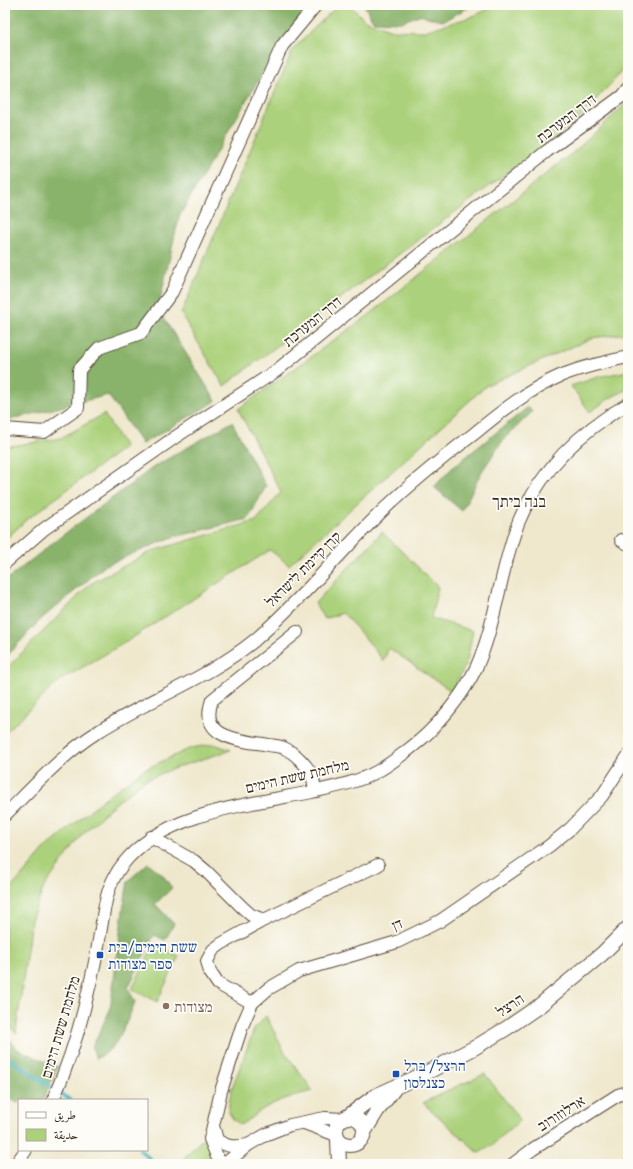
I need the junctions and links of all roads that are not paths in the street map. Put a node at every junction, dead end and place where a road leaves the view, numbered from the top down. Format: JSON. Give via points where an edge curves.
{"nodes":[{"id":1,"x":316,"y":5,"type":"edge"},
{"id":2,"x":628,"y":88,"type":"edge"},
{"id":3,"x":628,"y":357,"type":"edge"},
{"id":4,"x":628,"y":404,"type":"edge"},
{"id":5,"x":5,"y":428,"type":"edge"},
{"id":6,"x":5,"y":563,"type":"edge"},
{"id":7,"x":297,"y":632,"type":"dead end"},
{"id":8,"x":628,"y":756,"type":"edge"},
{"id":9,"x":315,"y":791,"type":"junction"},
{"id":10,"x":5,"y":814,"type":"edge"},
{"id":11,"x":151,"y":837,"type":"junction"},
{"id":12,"x":378,"y":865,"type":"dead end"},
{"id":13,"x":264,"y":920,"type":"junction"},
{"id":14,"x":628,"y":928,"type":"edge"},
{"id":15,"x":252,"y":1003,"type":"junction"},
{"id":16,"x":395,"y":1087,"type":"junction"},
{"id":17,"x":628,"y":1092,"type":"edge"},
{"id":18,"x":53,"y":1099,"type":"edge"},
{"id":19,"x":345,"y":1118,"type":"junction"},
{"id":20,"x":304,"y":1123,"type":"junction"},
{"id":21,"x":213,"y":1124,"type":"junction"},
{"id":22,"x":337,"y":1137,"type":"junction"},
{"id":23,"x":361,"y":1138,"type":"junction"},
{"id":24,"x":248,"y":1145,"type":"junction"},
{"id":25,"x":25,"y":1151,"type":"edge"},
{"id":26,"x":16,"y":1164,"type":"edge"},
{"id":27,"x":220,"y":1164,"type":"edge"},
{"id":28,"x":225,"y":1164,"type":"edge"},
{"id":29,"x":339,"y":1164,"type":"edge"},
{"id":30,"x":346,"y":1164,"type":"edge"},
{"id":31,"x":513,"y":1164,"type":"edge"}],
"edges":[{"from":1,"to":5,"type":"street","via":[[282,46],[172,292],[141,333],[99,348],[79,370],[78,408],[44,432]]},
{"from":2,"to":6,"type":"street","name":"דרך המערכת","via":[[622,96],[547,151],[276,371],[44,528]]},
{"from":3,"to":10,"type":"street","name":"קרן קיימת לישראל","via":[[560,376],[531,390],[511,404],[399,496],[255,639],[200,676],[94,734]]},
{"from":4,"to":9,"type":"street","name":"מלחמת ששת הימים","via":[[586,431],[563,453],[531,497],[512,543],[476,668],[444,715],[428,733],[378,771],[352,782]]},
{"from":7,"to":9,"type":"street","via":[[212,700],[208,710],[213,728],[221,735],[283,748],[293,754],[313,776]]},
{"from":8,"to":15,"type":"street","name":"דן","via":[[602,796],[570,829],[440,922],[397,942],[299,971],[268,989]]},
{"from":9,"to":11,"type":"street","name":"מלחמת ששת הימים","via":[[213,812]]},
{"from":11,"to":13,"type":"street","via":[[194,861],[251,915]]},
{"from":11,"to":18,"type":"street","name":"מלחמת ששת הימים","via":[[124,862],[109,888],[88,994]]},
{"from":12,"to":13,"type":"street"},
{"from":13,"to":15,"type":"street","via":[[221,944],[213,950],[207,962],[218,984]]},
{"from":14,"to":16,"type":"street","name":"הרצל","via":[[602,954],[526,1015],[474,1048]]},
{"from":15,"to":21,"type":"street","name":"דן","via":[[221,1091]]},
{"from":16,"to":19,"type":"street","name":"הרצל","via":[[374,1096]]},
{"from":16,"to":23,"type":"street","name":"הרצל"},
{"from":17,"to":31,"type":"street","name":"ארלוזורוב","via":[[618,1095]]},
{"from":19,"to":20,"type":"street","via":[[325,1118]]},
{"from":19,"to":22,"type":"street","via":[[337,1126]]},
{"from":19,"to":23,"type":"street","via":[[352,1117],[360,1121],[364,1128]]},
{"from":20,"to":22,"type":"street"},
{"from":20,"to":24,"type":"street","via":[[290,1125],[267,1134]]},
{"from":21,"to":24,"type":"street","via":[[217,1140],[225,1146]]},
{"from":21,"to":27,"type":"street","name":"דן","via":[[210,1139]]},
{"from":22,"to":23,"type":"street","via":[[346,1145],[354,1145]]},
{"from":22,"to":29,"type":"street"},
{"from":23,"to":30,"type":"street","name":"הרצל"},
{"from":24,"to":28,"type":"street"},
{"from":25,"to":26,"type":"street"}]}
